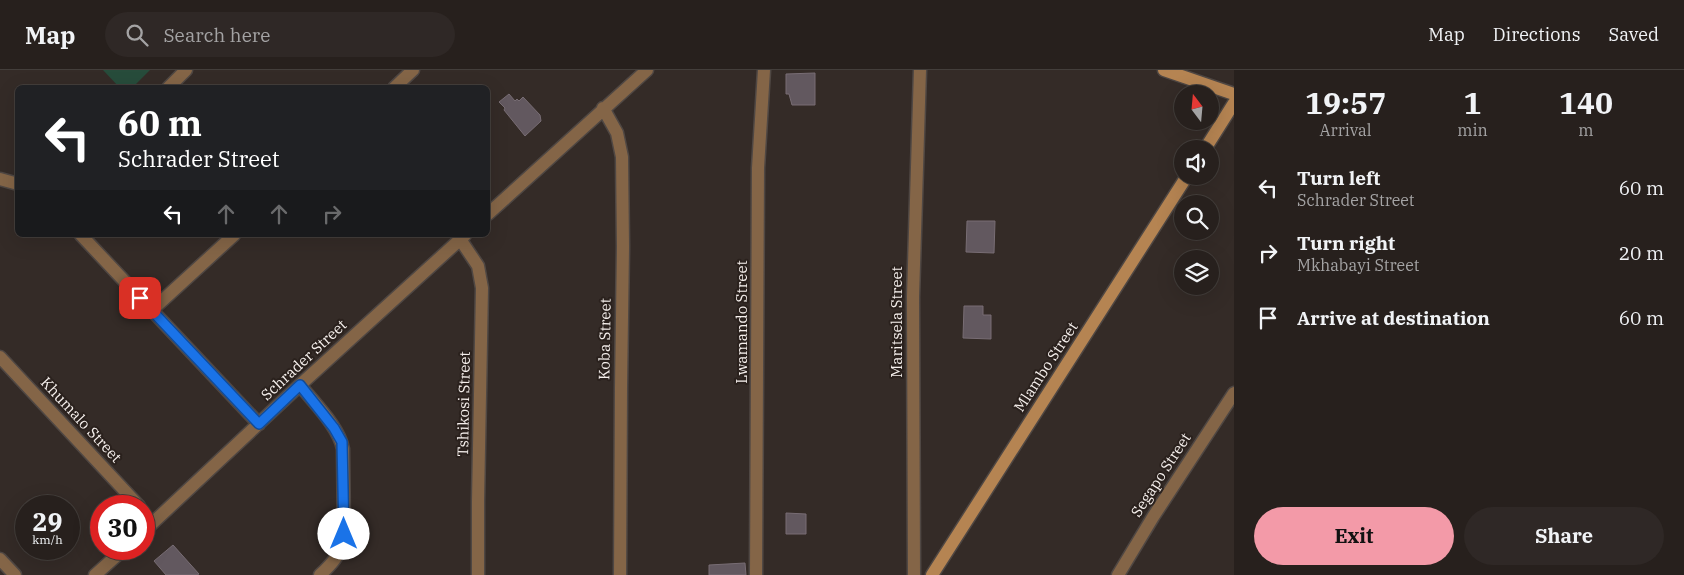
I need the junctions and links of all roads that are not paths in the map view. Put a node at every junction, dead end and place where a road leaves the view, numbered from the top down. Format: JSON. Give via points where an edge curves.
{"nodes":[{"id":1,"x":186,"y":70,"type":"edge"},
{"id":2,"x":413,"y":70,"type":"edge"},
{"id":3,"x":647,"y":70,"type":"edge"},
{"id":4,"x":764,"y":70,"type":"edge"},
{"id":5,"x":920,"y":70,"type":"edge"},
{"id":6,"x":1164,"y":70,"type":"edge"},
{"id":7,"x":171,"y":85,"type":"edge"},
{"id":8,"x":397,"y":85,"type":"edge"},
{"id":9,"x":1234,"y":94,"type":"edge"},
{"id":10,"x":1234,"y":103,"type":"edge"},
{"id":11,"x":603,"y":108,"type":"junction"},
{"id":12,"x":1211,"y":140,"type":"edge"},
{"id":13,"x":0,"y":179,"type":"edge"},
{"id":14,"x":15,"y":183,"type":"edge"},
{"id":15,"x":1181,"y":185,"type":"edge"},
{"id":16,"x":490,"y":212,"type":"edge"},
{"id":17,"x":83,"y":237,"type":"edge"},
{"id":18,"x":232,"y":237,"type":"edge"},
{"id":19,"x":462,"y":237,"type":"edge"},
{"id":20,"x":152,"y":310,"type":"junction"},
{"id":21,"x":0,"y":357,"type":"edge"},
{"id":22,"x":300,"y":385,"type":"junction"},
{"id":23,"x":1234,"y":393,"type":"edge"},
{"id":24,"x":259,"y":424,"type":"junction"},
{"id":25,"x":129,"y":495,"type":"edge"},
{"id":26,"x":155,"y":521,"type":"edge"},
{"id":27,"x":0,"y":559,"type":"edge"},
{"id":28,"x":112,"y":560,"type":"edge"},
{"id":29,"x":14,"y":575,"type":"edge"},
{"id":30,"x":95,"y":575,"type":"edge"},
{"id":31,"x":320,"y":575,"type":"edge"},
{"id":32,"x":478,"y":575,"type":"edge"},
{"id":33,"x":620,"y":575,"type":"edge"},
{"id":34,"x":756,"y":575,"type":"edge"},
{"id":35,"x":914,"y":575,"type":"edge"},
{"id":36,"x":932,"y":575,"type":"edge"},
{"id":37,"x":1118,"y":575,"type":"edge"}],
"edges":[{"from":1,"to":7,"type":"street"},
{"from":2,"to":8,"type":"street"},
{"from":3,"to":11,"type":"street"},
{"from":4,"to":34,"type":"street","name":"Lwamando Street","via":[[758,168]]},
{"from":5,"to":35,"type":"street","name":"Maritsela Street","via":[[913,297]]},
{"from":6,"to":9,"type":"street"},
{"from":10,"to":12,"type":"street"},
{"from":11,"to":16,"type":"street"},
{"from":11,"to":33,"type":"street","name":"Koba Street","via":[[617,134],[622,157]]},
{"from":13,"to":14,"type":"street"},
{"from":15,"to":36,"type":"street","name":"Mlambo Street"},
{"from":17,"to":20,"type":"street"},
{"from":18,"to":20,"type":"street"},
{"from":19,"to":22,"type":"street","name":"Schrader Street"},
{"from":19,"to":32,"type":"street","name":"Tshikosi Street","via":[[478,266],[482,288]]},
{"from":20,"to":24,"type":"street"},
{"from":21,"to":25,"type":"street","name":"Khumalo Street"},
{"from":22,"to":24,"type":"street","name":"Schrader Street"},
{"from":22,"to":31,"type":"street","via":[[334,428],[343,449],[342,545],[338,557]]},
{"from":23,"to":37,"type":"street","name":"Segapo Street"},
{"from":24,"to":26,"type":"street","name":"Schrader Street"},
{"from":27,"to":29,"type":"street"},
{"from":28,"to":30,"type":"street"}]}
